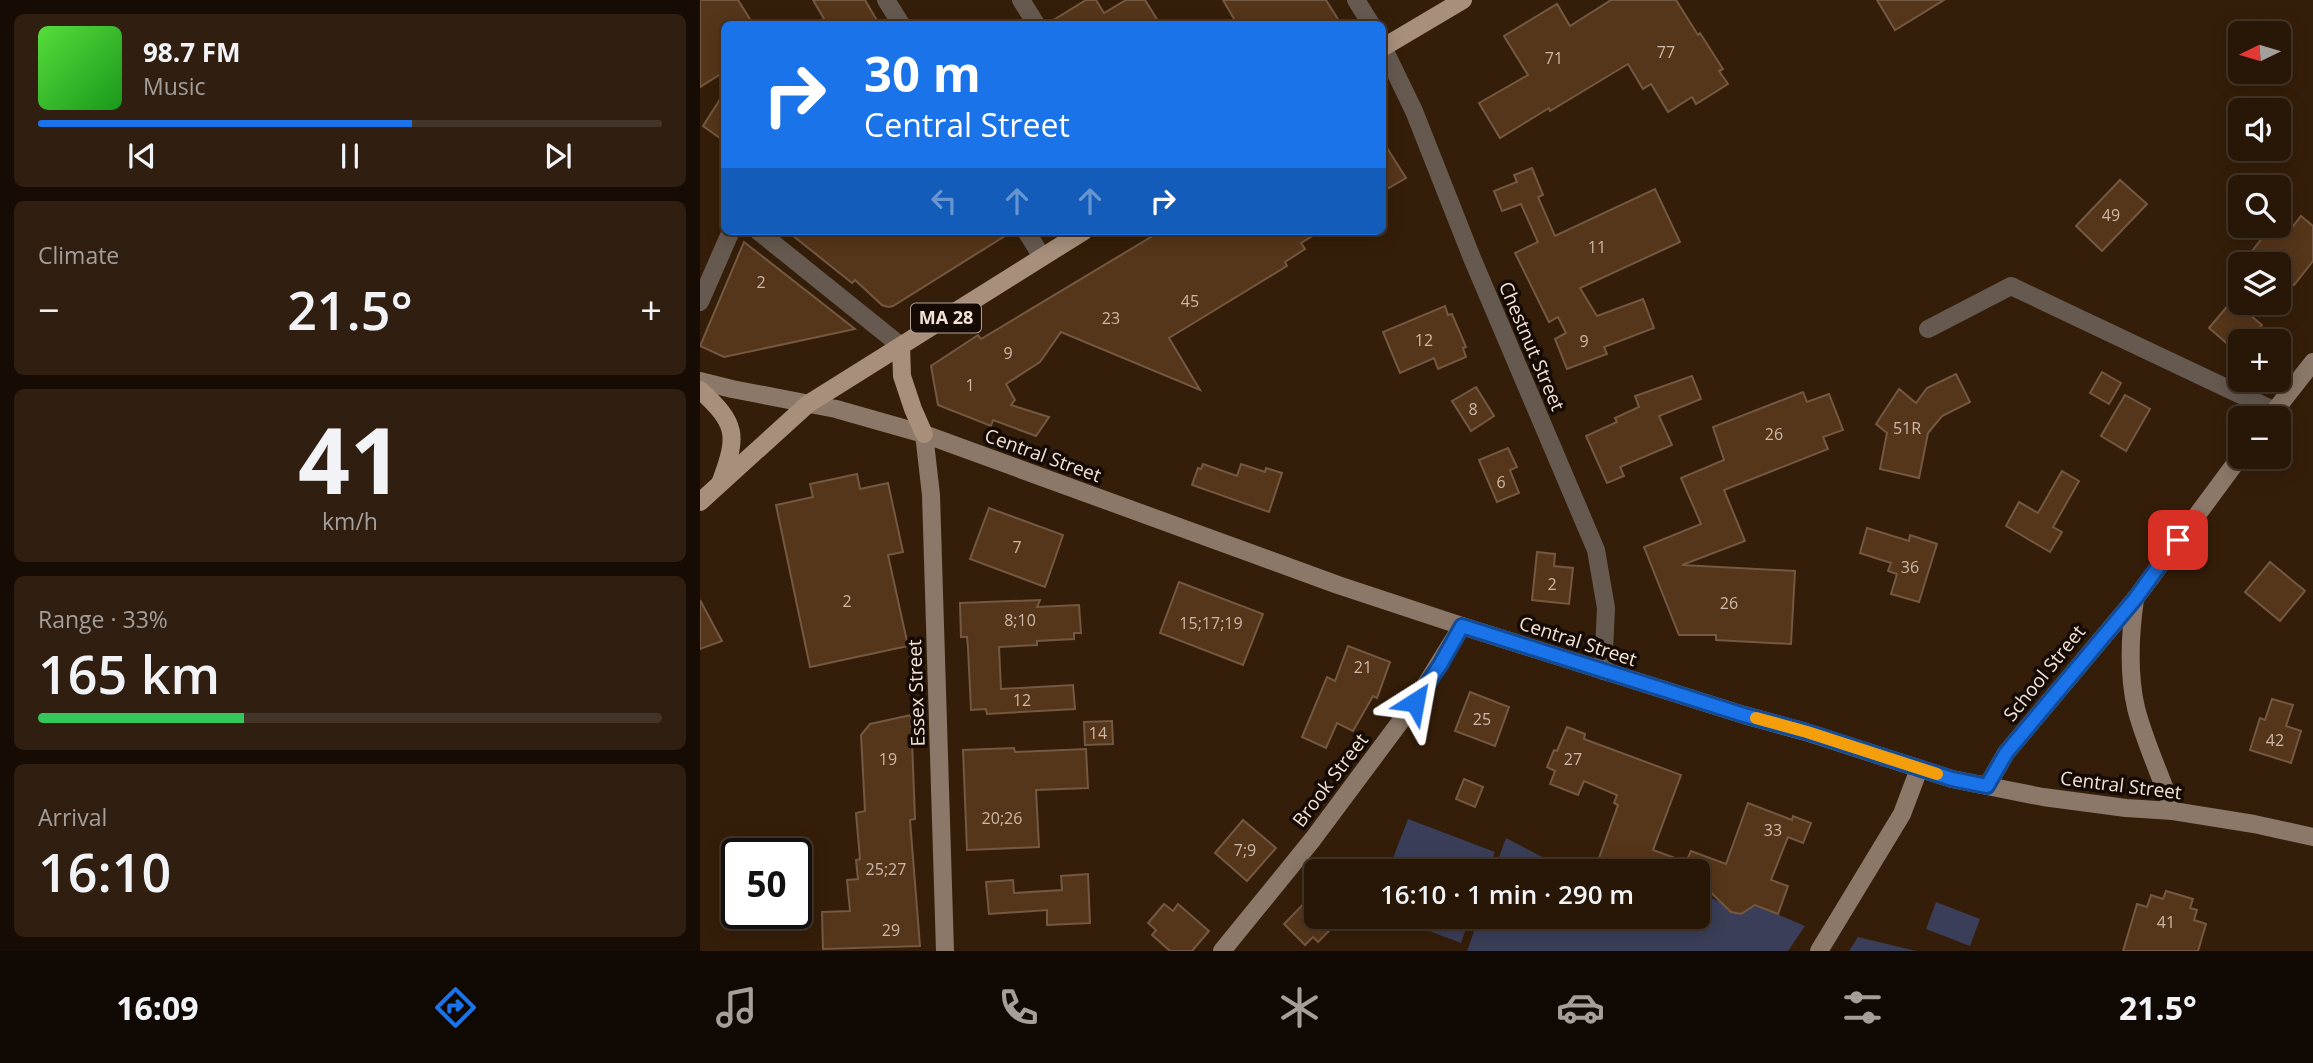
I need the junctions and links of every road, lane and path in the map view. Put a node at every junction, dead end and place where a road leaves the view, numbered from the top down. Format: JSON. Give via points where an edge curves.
{"nodes":[{"id":1,"x":886,"y":0,"type":"edge"},
{"id":2,"x":1021,"y":0,"type":"edge"},
{"id":3,"x":1356,"y":0,"type":"edge"},
{"id":4,"x":1463,"y":0,"type":"edge"},
{"id":5,"x":899,"y":21,"type":"edge"},
{"id":6,"x":1034,"y":21,"type":"edge"},
{"id":7,"x":1369,"y":21,"type":"edge"},
{"id":8,"x":1386,"y":45,"type":"edge"},
{"id":9,"x":1386,"y":53,"type":"edge"},
{"id":10,"x":729,"y":235,"type":"edge"},
{"id":11,"x":763,"y":235,"type":"edge"},
{"id":12,"x":1028,"y":235,"type":"edge"},
{"id":13,"x":1078,"y":235,"type":"edge"},
{"id":14,"x":1042,"y":257,"type":"junction"},
{"id":15,"x":700,"y":302,"type":"edge"},
{"id":16,"x":1928,"y":329,"type":"dead end"},
{"id":17,"x":901,"y":346,"type":"junction"},
{"id":18,"x":2313,"y":362,"type":"edge"},
{"id":19,"x":700,"y":381,"type":"edge"},
{"id":20,"x":700,"y":390,"type":"edge"},
{"id":21,"x":808,"y":404,"type":"junction"},
{"id":22,"x":2256,"y":406,"type":"edge"},
{"id":23,"x":2278,"y":406,"type":"edge"},
{"id":24,"x":925,"y":434,"type":"junction"},
{"id":25,"x":2231,"y":469,"type":"edge"},
{"id":26,"x":721,"y":483,"type":"junction"},
{"id":27,"x":700,"y":502,"type":"edge"},
{"id":28,"x":2135,"y":599,"type":"junction"},
{"id":29,"x":1462,"y":626,"type":"junction"},
{"id":30,"x":1603,"y":671,"type":"junction"},
{"id":31,"x":1919,"y":769,"type":"junction"},
{"id":32,"x":1987,"y":786,"type":"junction"},
{"id":33,"x":2173,"y":811,"type":"junction"},
{"id":34,"x":2313,"y":836,"type":"edge"},
{"id":35,"x":945,"y":951,"type":"edge"},
{"id":36,"x":1222,"y":951,"type":"edge"},
{"id":37,"x":1819,"y":951,"type":"edge"}],
"edges":[{"from":1,"to":5,"type":"street"},
{"from":2,"to":6,"type":"street"},
{"from":3,"to":7,"type":"street"},
{"from":4,"to":8,"type":"main road"},
{"from":9,"to":30,"type":"street","name":"Chestnut Street","via":[[1596,550],[1606,608]]},
{"from":10,"to":15,"type":"street"},
{"from":11,"to":17,"type":"street"},
{"from":12,"to":14,"type":"street"},
{"from":13,"to":14,"type":"main road","number":"MA 28"},
{"from":14,"to":17,"type":"main road","number":"MA 28"},
{"from":16,"to":22,"type":"street","via":[[2011,286]]},
{"from":17,"to":21,"type":"main road","number":"MA 28"},
{"from":17,"to":24,"type":"main road","via":[[902,376]]},
{"from":18,"to":23,"type":"main road"},
{"from":19,"to":21,"type":"main road","name":"Central Street"},
{"from":20,"to":26,"type":"main road","via":[[730,422],[733,444]]},
{"from":21,"to":24,"type":"main road","name":"Central Street"},
{"from":21,"to":26,"type":"main road","number":"MA 28"},
{"from":24,"to":29,"type":"main road","name":"Central Street"},
{"from":24,"to":35,"type":"main road","name":"Essex Street"},
{"from":25,"to":28,"type":"main road","name":"School Street"},
{"from":26,"to":27,"type":"main road","number":"MA 28"},
{"from":28,"to":32,"type":"main road","name":"School Street","via":[[2006,753]]},
{"from":28,"to":33,"type":"main road","via":[[2131,651],[2135,705]]},
{"from":29,"to":30,"type":"main road","name":"Central Street"},
{"from":29,"to":36,"type":"main road","name":"Brook Street","via":[[1415,702]]},
{"from":30,"to":31,"type":"main road","name":"Central Street"},
{"from":31,"to":32,"type":"main road","name":"Central Street"},
{"from":31,"to":37,"type":"main road","via":[[1902,814]]},
{"from":32,"to":33,"type":"main road","name":"Central Street"},
{"from":33,"to":34,"type":"main road","name":"Central Street"}]}
